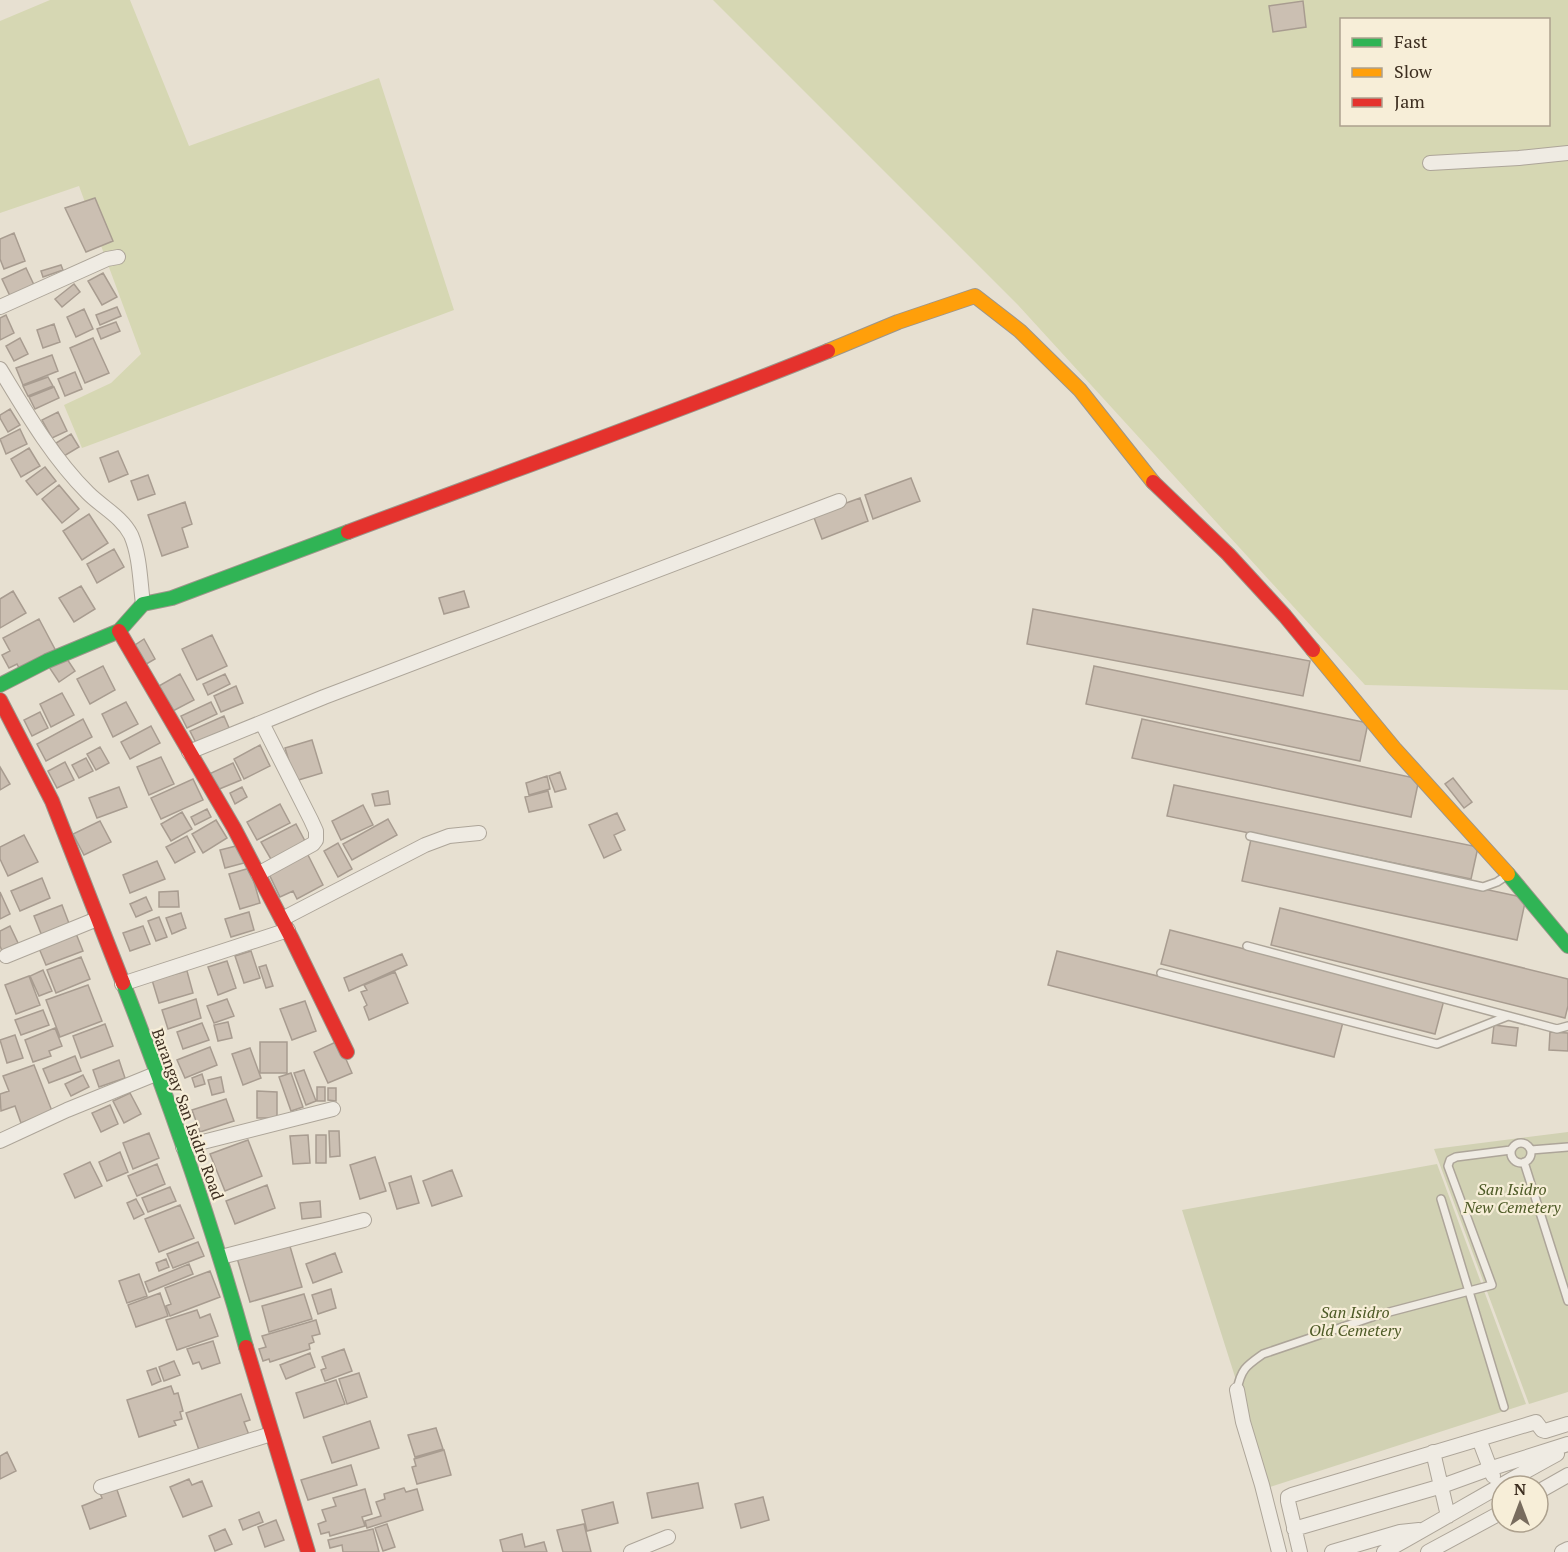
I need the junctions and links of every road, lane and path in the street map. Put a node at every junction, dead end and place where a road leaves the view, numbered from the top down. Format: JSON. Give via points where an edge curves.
{"nodes":[{"id":1,"x":1568,"y":153,"type":"edge"},
{"id":2,"x":1430,"y":163,"type":"dead end"},
{"id":3,"x":118,"y":258,"type":"dead end"},
{"id":4,"x":0,"y":307,"type":"edge"},
{"id":5,"x":0,"y":369,"type":"edge"},
{"id":6,"x":838,"y":501,"type":"dead end"},
{"id":7,"x":143,"y":603,"type":"junction"},
{"id":8,"x":119,"y":631,"type":"junction"},
{"id":9,"x":0,"y":685,"type":"edge"},
{"id":10,"x":0,"y":700,"type":"edge"},
{"id":11,"x":262,"y":723,"type":"junction"},
{"id":12,"x":189,"y":752,"type":"junction"},
{"id":13,"x":479,"y":833,"type":"dead end"},
{"id":14,"x":1250,"y":836,"type":"dead end"},
{"id":15,"x":258,"y":874,"type":"junction"},
{"id":16,"x":1508,"y":874,"type":"junction"},
{"id":17,"x":97,"y":919,"type":"junction"},
{"id":18,"x":285,"y":925,"type":"junction"},
{"id":19,"x":1247,"y":946,"type":"dead end"},
{"id":20,"x":1568,"y":946,"type":"edge"},
{"id":21,"x":6,"y":956,"type":"dead end"},
{"id":22,"x":1161,"y":973,"type":"dead end"},
{"id":23,"x":122,"y":984,"type":"junction"},
{"id":24,"x":1508,"y":1016,"type":"junction"},
{"id":25,"x":1568,"y":1026,"type":"edge"},
{"id":26,"x":347,"y":1052,"type":"dead end"},
{"id":27,"x":158,"y":1073,"type":"junction"},
{"id":28,"x":333,"y":1109,"type":"dead end"},
{"id":29,"x":0,"y":1140,"type":"edge"},
{"id":30,"x":183,"y":1147,"type":"junction"},
{"id":31,"x":1568,"y":1147,"type":"edge"},
{"id":32,"x":1511,"y":1150,"type":"junction"},
{"id":33,"x":1531,"y":1150,"type":"junction"},
{"id":34,"x":1524,"y":1162,"type":"junction"},
{"id":35,"x":1441,"y":1199,"type":"dead end"},
{"id":36,"x":364,"y":1220,"type":"dead end"},
{"id":37,"x":221,"y":1257,"type":"junction"},
{"id":38,"x":1470,"y":1291,"type":"junction"},
{"id":39,"x":1568,"y":1301,"type":"edge"},
{"id":40,"x":1237,"y":1390,"type":"joint"},
{"id":41,"x":1504,"y":1407,"type":"dead end"},
{"id":42,"x":1568,"y":1424,"type":"edge"},
{"id":43,"x":271,"y":1434,"type":"junction"},
{"id":44,"x":1479,"y":1439,"type":"junction"},
{"id":45,"x":1568,"y":1446,"type":"edge"},
{"id":46,"x":1433,"y":1452,"type":"junction"},
{"id":47,"x":1490,"y":1468,"type":"junction"},
{"id":48,"x":1496,"y":1474,"type":"edge"},
{"id":49,"x":1522,"y":1474,"type":"edge"},
{"id":50,"x":1568,"y":1475,"type":"edge"},
{"id":51,"x":1550,"y":1485,"type":"edge"},
{"id":52,"x":1442,"y":1486,"type":"junction"},
{"id":53,"x":102,"y":1487,"type":"dead end"},
{"id":54,"x":1490,"y":1493,"type":"edge"},
{"id":55,"x":1448,"y":1516,"type":"junction"},
{"id":56,"x":1490,"y":1518,"type":"edge"},
{"id":57,"x":1294,"y":1529,"type":"junction"},
{"id":58,"x":1425,"y":1529,"type":"junction"},
{"id":59,"x":668,"y":1537,"type":"dead end"},
{"id":60,"x":1433,"y":1549,"type":"edge"},
{"id":61,"x":1568,"y":1549,"type":"edge"},
{"id":62,"x":308,"y":1552,"type":"edge"},
{"id":63,"x":631,"y":1552,"type":"edge"},
{"id":64,"x":1279,"y":1552,"type":"edge"},
{"id":65,"x":1300,"y":1552,"type":"edge"},
{"id":66,"x":1332,"y":1552,"type":"edge"},
{"id":67,"x":1384,"y":1552,"type":"edge"},
{"id":68,"x":1562,"y":1552,"type":"edge"}],
"edges":[{"from":1,"to":2,"type":"street"},
{"from":3,"to":4,"type":"street","via":[[107,259]]},
{"from":5,"to":7,"type":"street","via":[[41,435],[88,493],[124,525],[136,553]]},
{"from":6,"to":11,"type":"street"},
{"from":7,"to":8,"type":"street"},
{"from":7,"to":16,"type":"street","via":[[172,597],[710,399],[898,322],[975,296],[1020,331],[1080,390],[1155,484],[1228,554]]},
{"from":8,"to":9,"type":"street"},
{"from":8,"to":12,"type":"street"},
{"from":10,"to":17,"type":"street","name":"Barangay San Isidro Road","via":[[52,801]]},
{"from":11,"to":12,"type":"street"},
{"from":11,"to":15,"type":"street","via":[[316,835],[313,844]]},
{"from":12,"to":15,"type":"street"},
{"from":13,"to":18,"type":"street","via":[[449,836],[425,845]]},
{"from":14,"to":16,"type":"lane","via":[[1483,886]]},
{"from":15,"to":18,"type":"street"},
{"from":16,"to":20,"type":"street"},
{"from":17,"to":21,"type":"street"},
{"from":17,"to":23,"type":"street","name":"Barangay San Isidro Road"},
{"from":18,"to":23,"type":"street"},
{"from":18,"to":26,"type":"street"},
{"from":19,"to":24,"type":"lane"},
{"from":22,"to":24,"type":"lane","via":[[1437,1044]]},
{"from":23,"to":27,"type":"street","name":"Barangay San Isidro Road"},
{"from":24,"to":25,"type":"lane","via":[[1557,1029]]},
{"from":27,"to":29,"type":"street"},
{"from":27,"to":30,"type":"street","name":"Barangay San Isidro Road"},
{"from":28,"to":30,"type":"street"},
{"from":30,"to":37,"type":"street","name":"Barangay San Isidro Road"},
{"from":31,"to":33,"type":"lane"},
{"from":32,"to":33,"type":"lane","via":[[1524,1143]]},
{"from":32,"to":34,"type":"lane","via":[[1514,1160]]},
{"from":32,"to":38,"type":"lane","via":[[1456,1157],[1448,1166],[1492,1285]]},
{"from":33,"to":34,"type":"lane"},
{"from":34,"to":39,"type":"lane"},
{"from":35,"to":38,"type":"lane"},
{"from":36,"to":37,"type":"street"},
{"from":37,"to":43,"type":"street","name":"Barangay San Isidro Road"},
{"from":38,"to":40,"type":"lane","via":[[1378,1315],[1263,1354],[1240,1373]]},
{"from":38,"to":41,"type":"lane"},
{"from":40,"to":64,"type":"street"},
{"from":42,"to":44,"type":"street","via":[[1545,1431],[1536,1422]]},
{"from":43,"to":53,"type":"street"},
{"from":43,"to":62,"type":"street","name":"Barangay San Isidro Road"},
{"from":44,"to":46,"type":"street"},
{"from":44,"to":47,"type":"street"},
{"from":45,"to":47,"type":"street"},
{"from":45,"to":49,"type":"street"},
{"from":46,"to":52,"type":"street"},
{"from":46,"to":57,"type":"street","via":[[1288,1497]]},
{"from":47,"to":48,"type":"street"},
{"from":47,"to":52,"type":"street"},
{"from":50,"to":51,"type":"street"},
{"from":52,"to":55,"type":"street"},
{"from":52,"to":57,"type":"street"},
{"from":54,"to":55,"type":"street"},
{"from":55,"to":58,"type":"street"},
{"from":56,"to":60,"type":"street"},
{"from":57,"to":65,"type":"street"},
{"from":58,"to":60,"type":"street"},
{"from":58,"to":66,"type":"street","via":[[1400,1532]]},
{"from":58,"to":67,"type":"street"},
{"from":59,"to":63,"type":"street"},
{"from":61,"to":68,"type":"street"}]}
